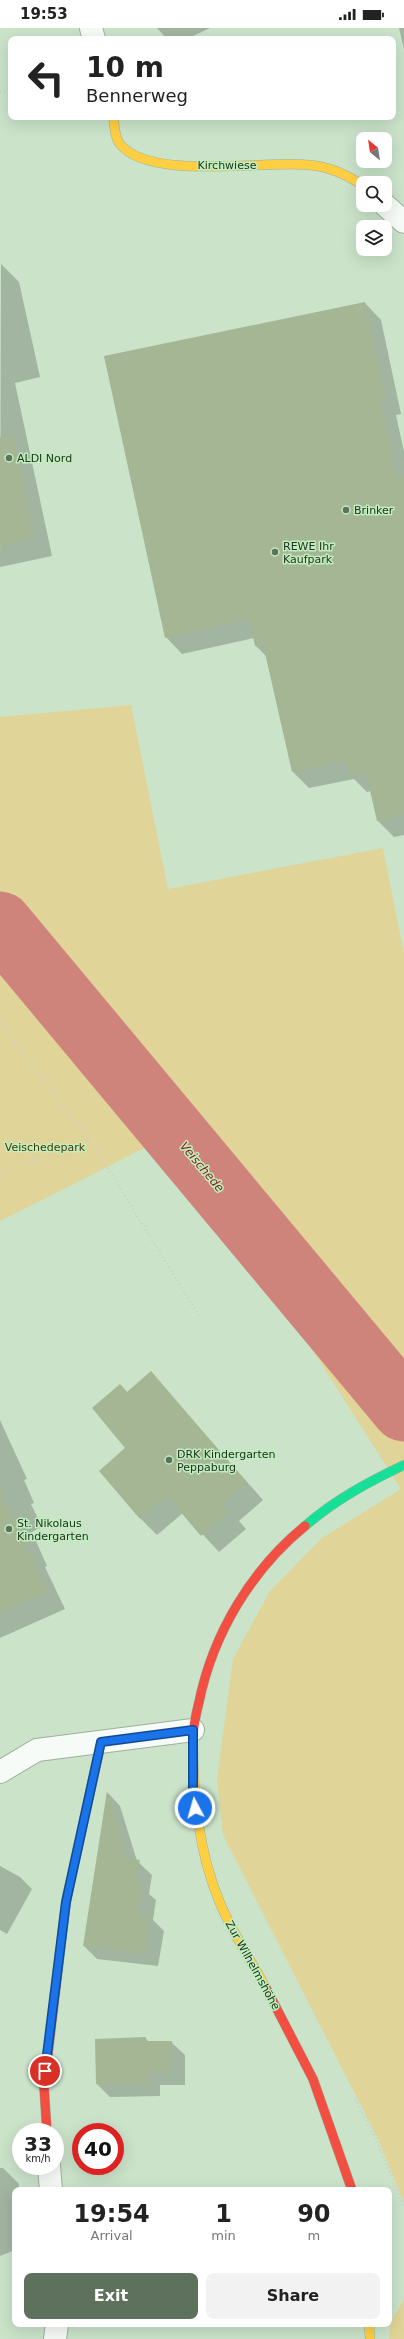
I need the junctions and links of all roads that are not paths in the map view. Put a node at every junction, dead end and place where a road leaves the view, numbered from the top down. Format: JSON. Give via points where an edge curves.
{"nodes":[{"id":1,"x":114,"y":120,"type":"edge"},
{"id":2,"x":356,"y":180,"type":"edge"},
{"id":3,"x":392,"y":211,"type":"edge"},
{"id":4,"x":404,"y":222,"type":"edge"},
{"id":5,"x":404,"y":1465,"type":"edge"},
{"id":6,"x":193,"y":1730,"type":"junction"},
{"id":7,"x":101,"y":1742,"type":"junction"},
{"id":8,"x":0,"y":1772,"type":"edge"},
{"id":9,"x":46,"y":2123,"type":"edge"},
{"id":10,"x":50,"y":2175,"type":"edge"},
{"id":11,"x":51,"y":2187,"type":"edge"},
{"id":12,"x":351,"y":2187,"type":"edge"},
{"id":13,"x":57,"y":2327,"type":"edge"},
{"id":14,"x":369,"y":2327,"type":"edge"},
{"id":15,"x":55,"y":2339,"type":"edge"},
{"id":16,"x":370,"y":2339,"type":"edge"}],
"edges":[{"from":1,"to":2,"type":"street","name":"Kirchwiese","via":[[120,144],[138,159],[178,166],[309,165]]},
{"from":3,"to":4,"type":"street"},
{"from":5,"to":6,"type":"street","name":"Zur Wilhelmshöhe","via":[[342,1496],[304,1523],[279,1547],[252,1580],[231,1615],[208,1667]]},
{"from":6,"to":7,"type":"street"},
{"from":6,"to":12,"type":"street","name":"Zur Wilhelmshöhe","via":[[193,1796],[201,1844],[218,1899],[296,2044],[328,2114]]},
{"from":7,"to":8,"type":"street","via":[[37,1750]]},
{"from":7,"to":9,"type":"street","via":[[66,1902],[44,2086]]},
{"from":10,"to":11,"type":"street"},
{"from":13,"to":15,"type":"street"},
{"from":14,"to":16,"type":"street"}]}
